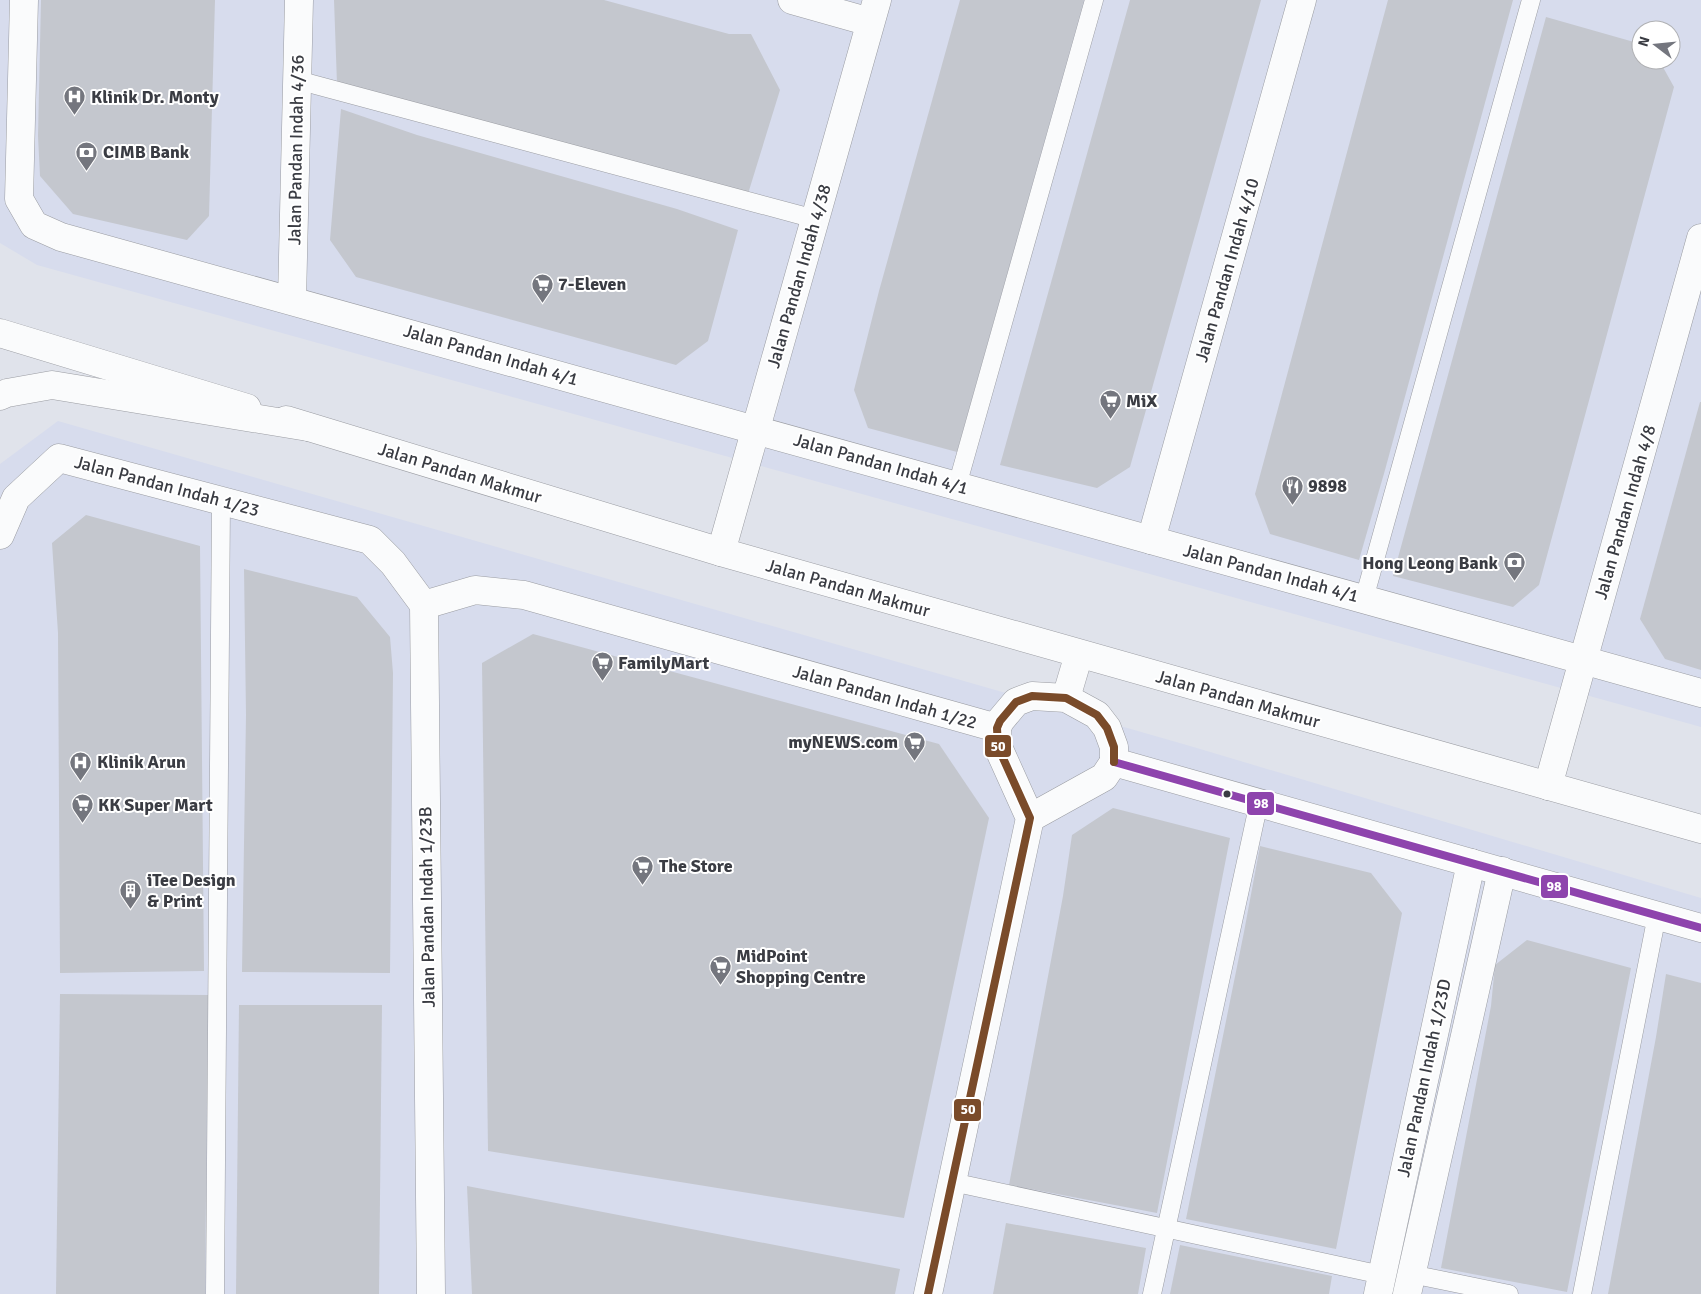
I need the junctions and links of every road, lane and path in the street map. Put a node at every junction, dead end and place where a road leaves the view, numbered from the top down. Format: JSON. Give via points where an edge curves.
{"nodes":[{"id":1,"x":24,"y":0,"type":"edge"},
{"id":2,"x":299,"y":0,"type":"edge"},
{"id":3,"x":792,"y":0,"type":"edge"},
{"id":4,"x":1094,"y":0,"type":"edge"},
{"id":5,"x":1302,"y":0,"type":"edge"},
{"id":6,"x":1531,"y":0,"type":"edge"},
{"id":7,"x":874,"y":11,"type":"edge"},
{"id":8,"x":297,"y":80,"type":"junction"},
{"id":9,"x":816,"y":219,"type":"junction"},
{"id":10,"x":1701,"y":238,"type":"edge"},
{"id":11,"x":292,"y":300,"type":"junction"},
{"id":12,"x":0,"y":333,"type":"edge"},
{"id":13,"x":0,"y":396,"type":"edge"},
{"id":14,"x":308,"y":427,"type":"junction"},
{"id":15,"x":756,"y":429,"type":"junction"},
{"id":16,"x":958,"y":486,"type":"junction"},
{"id":17,"x":221,"y":501,"type":"junction"},
{"id":18,"x":0,"y":535,"type":"edge"},
{"id":19,"x":1151,"y":540,"type":"junction"},
{"id":20,"x":721,"y":552,"type":"junction"},
{"id":21,"x":1364,"y":599,"type":"junction"},
{"id":22,"x":424,"y":604,"type":"junction"},
{"id":23,"x":1079,"y":654,"type":"junction"},
{"id":24,"x":1583,"y":660,"type":"junction"},
{"id":25,"x":1701,"y":693,"type":"edge"},
{"id":26,"x":1066,"y":698,"type":"junction"},
{"id":27,"x":997,"y":728,"type":"junction"},
{"id":28,"x":1114,"y":762,"type":"junction"},
{"id":29,"x":1548,"y":786,"type":"junction"},
{"id":30,"x":1259,"y":802,"type":"junction"},
{"id":31,"x":1030,"y":818,"type":"junction"},
{"id":32,"x":1701,"y":829,"type":"edge"},
{"id":33,"x":1471,"y":863,"type":"junction"},
{"id":34,"x":1502,"y":871,"type":"junction"},
{"id":35,"x":1657,"y":915,"type":"junction"},
{"id":36,"x":1701,"y":928,"type":"edge"},
{"id":37,"x":952,"y":1182,"type":"junction"},
{"id":38,"x":1166,"y":1229,"type":"junction"},
{"id":39,"x":1380,"y":1284,"type":"edge"},
{"id":40,"x":1409,"y":1284,"type":"edge"},
{"id":41,"x":215,"y":1294,"type":"edge"},
{"id":42,"x":431,"y":1294,"type":"edge"},
{"id":43,"x":928,"y":1294,"type":"edge"},
{"id":44,"x":1152,"y":1294,"type":"edge"},
{"id":45,"x":1509,"y":1294,"type":"edge"},
{"id":46,"x":1582,"y":1294,"type":"edge"}],
"edges":[{"from":1,"to":11,"type":"street","name":"Jalan Pandan Indah 4/1","via":[[19,200],[34,224],[60,236]]},
{"from":2,"to":8,"type":"street","name":"Jalan Pandan Indah 4/36"},
{"from":3,"to":7,"type":"street"},
{"from":4,"to":16,"type":"lane"},
{"from":5,"to":19,"type":"street","name":"Jalan Pandan Indah 4/10"},
{"from":6,"to":21,"type":"lane"},
{"from":7,"to":9,"type":"street","name":"Jalan Pandan Indah 4/38"},
{"from":8,"to":9,"type":"lane"},
{"from":8,"to":11,"type":"street","name":"Jalan Pandan Indah 4/36"},
{"from":9,"to":15,"type":"street","name":"Jalan Pandan Indah 4/38"},
{"from":10,"to":24,"type":"street","name":"Jalan Pandan Indah 4/8"},
{"from":11,"to":15,"type":"street","name":"Jalan Pandan Indah 4/1"},
{"from":12,"to":14,"type":"street","name":"Jalan Pandan Makmur"},
{"from":13,"to":14,"type":"street","via":[[52,385]]},
{"from":14,"to":20,"type":"street","name":"Jalan Pandan Makmur"},
{"from":15,"to":16,"type":"street","name":"Jalan Pandan Indah 4/1"},
{"from":15,"to":20,"type":"street","name":"Jalan Pandan Indah 4/38"},
{"from":16,"to":19,"type":"street","name":"Jalan Pandan Indah 4/1"},
{"from":17,"to":18,"type":"street","name":"Jalan Pandan Indah 1/23","via":[[59,458],[16,498]]},
{"from":17,"to":22,"type":"street","name":"Jalan Pandan Indah 1/23","via":[[370,540],[393,563]]},
{"from":17,"to":41,"type":"lane"},
{"from":19,"to":21,"type":"street","name":"Jalan Pandan Indah 4/1"},
{"from":20,"to":23,"type":"street","name":"Jalan Pandan Makmur"},
{"from":21,"to":24,"type":"street","name":"Jalan Pandan Indah 4/1"},
{"from":22,"to":27,"type":"street","name":"Jalan Pandan Indah 1/22","via":[[475,590],[524,595]]},
{"from":22,"to":42,"type":"street","name":"Jalan Pandan Indah 1/23B"},
{"from":23,"to":26,"type":"street"},
{"from":23,"to":29,"type":"street","name":"Jalan Pandan Makmur"},
{"from":24,"to":25,"type":"street","name":"Jalan Pandan Indah 4/1"},
{"from":24,"to":29,"type":"street","name":"Jalan Pandan Indah 4/8"},
{"from":26,"to":27,"type":"street","name":"Jalan Pandan Indah 1/22","via":[[1032,696],[1016,702]]},
{"from":26,"to":28,"type":"street","name":"Jalan Pandan Indah 1/22","via":[[1098,715],[1114,747]]},
{"from":27,"to":31,"type":"street","via":[[998,747]]},
{"from":28,"to":30,"type":"street"},
{"from":28,"to":31,"type":"street","via":[[1104,777]]},
{"from":29,"to":32,"type":"street","name":"Jalan Pandan Makmur"},
{"from":30,"to":33,"type":"street"},
{"from":30,"to":38,"type":"lane"},
{"from":31,"to":37,"type":"street"},
{"from":33,"to":34,"type":"street"},
{"from":33,"to":39,"type":"street","name":"Jalan Pandan Indah 1/23D"},
{"from":34,"to":35,"type":"street"},
{"from":34,"to":40,"type":"street","name":"Jalan Pandan Indah 1/23D"},
{"from":35,"to":36,"type":"street"},
{"from":35,"to":46,"type":"lane"},
{"from":37,"to":38,"type":"lane"},
{"from":37,"to":43,"type":"street"},
{"from":38,"to":39,"type":"lane"},
{"from":38,"to":44,"type":"lane"},
{"from":40,"to":45,"type":"lane"}]}
